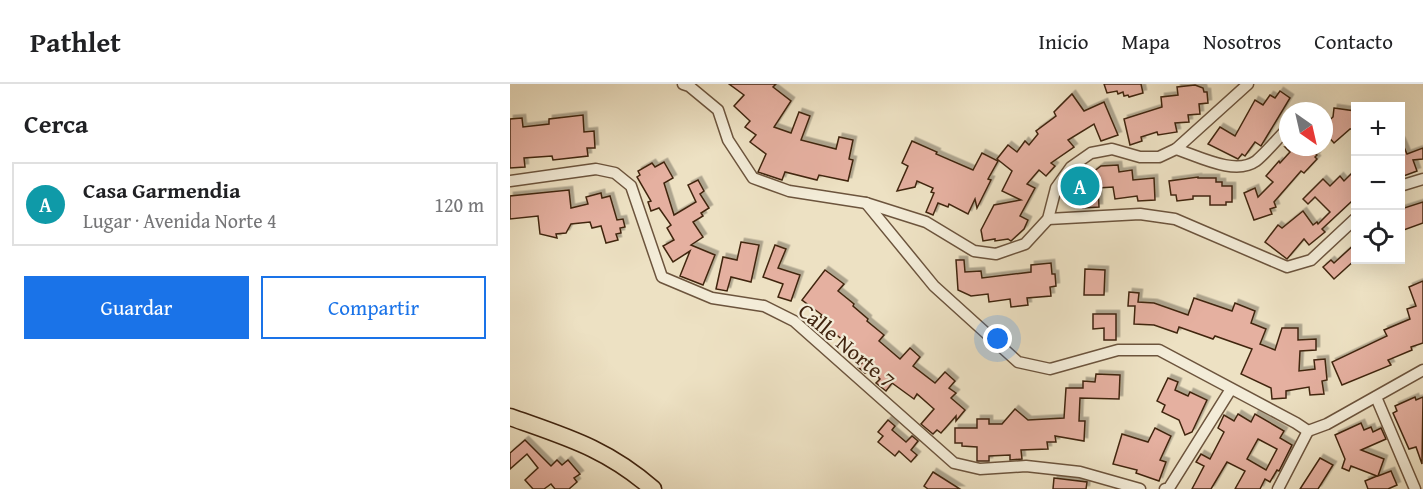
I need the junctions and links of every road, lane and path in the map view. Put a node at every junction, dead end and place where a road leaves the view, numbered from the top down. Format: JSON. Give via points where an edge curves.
{"nodes":[{"id":1,"x":683,"y":84,"type":"edge"},
{"id":2,"x":1248,"y":84,"type":"edge"},
{"id":3,"x":1279,"y":137,"type":"edge"},
{"id":4,"x":1176,"y":149,"type":"junction"},
{"id":5,"x":1423,"y":179,"type":"edge"},
{"id":6,"x":510,"y":181,"type":"edge"},
{"id":7,"x":1405,"y":185,"type":"edge"},
{"id":8,"x":866,"y":202,"type":"junction"},
{"id":9,"x":1048,"y":219,"type":"junction"},
{"id":10,"x":1351,"y":223,"type":"edge"},
{"id":11,"x":1423,"y":370,"type":"edge"},
{"id":12,"x":1231,"y":389,"type":"junction"},
{"id":13,"x":1376,"y":397,"type":"junction"},
{"id":14,"x":510,"y":417,"type":"edge"},
{"id":15,"x":1308,"y":431,"type":"junction"},
{"id":16,"x":653,"y":489,"type":"edge"},
{"id":17,"x":1140,"y":489,"type":"edge"},
{"id":18,"x":1165,"y":489,"type":"edge"},
{"id":19,"x":1278,"y":489,"type":"edge"},
{"id":20,"x":1415,"y":489,"type":"edge"}],
"edges":[{"from":1,"to":8,"type":"street","via":[[718,110],[728,140],[753,178],[789,191]]},
{"from":2,"to":4,"type":"street"},
{"from":3,"to":4,"type":"street","via":[[1256,161],[1244,167],[1232,168]]},
{"from":4,"to":9,"type":"street","via":[[1158,157],[1140,157],[1112,149],[1091,153],[1071,167],[1056,188]]},
{"from":5,"to":7,"type":"street"},
{"from":6,"to":17,"type":"street","name":"Calle Norte 7","via":[[596,169],[615,173],[631,186],[662,278],[712,298],[764,306],[794,321],[954,463],[980,470],[1026,466],[1080,472]]},
{"from":8,"to":9,"type":"street","via":[[926,222],[974,251],[996,254],[1025,244]]},
{"from":8,"to":12,"type":"street","via":[[934,286],[1018,362],[1050,369],[1119,350],[1159,351]]},
{"from":9,"to":10,"type":"street","via":[[1140,214],[1175,219],[1287,267],[1311,260]]},
{"from":11,"to":13,"type":"street"},
{"from":12,"to":15,"type":"street"},
{"from":12,"to":18,"type":"street"},
{"from":13,"to":15,"type":"street"},
{"from":13,"to":20,"type":"street"},
{"from":14,"to":16,"type":"main road","via":[[596,449]]},
{"from":15,"to":19,"type":"street"}]}
